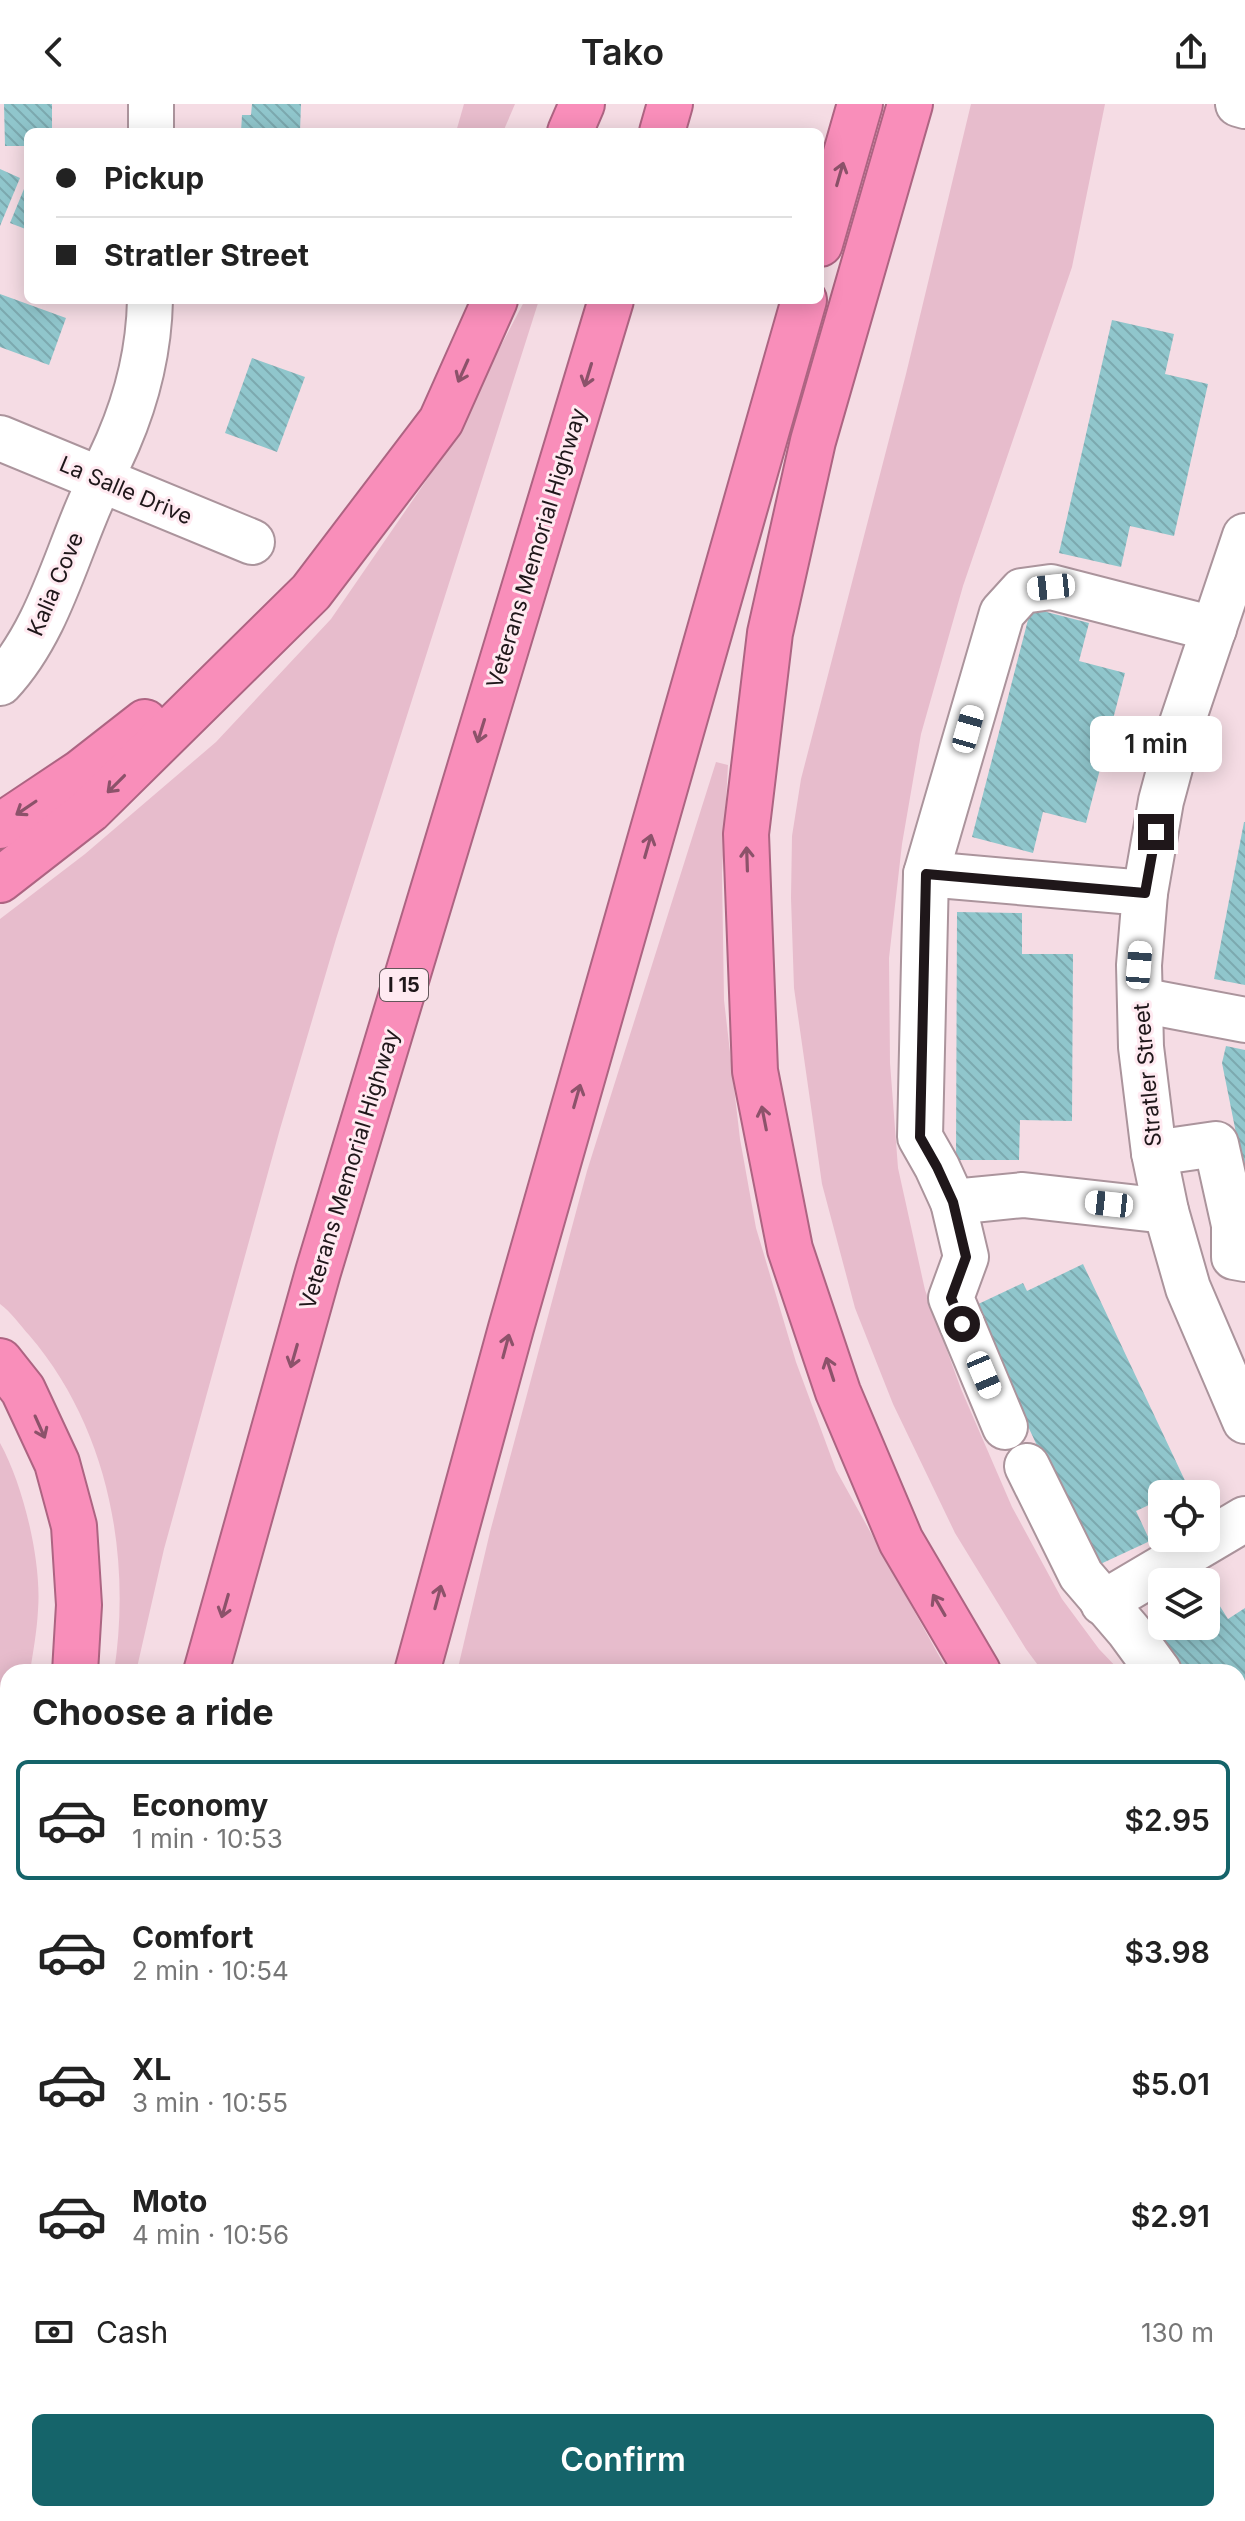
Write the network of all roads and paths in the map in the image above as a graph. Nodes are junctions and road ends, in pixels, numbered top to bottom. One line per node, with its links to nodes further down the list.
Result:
1 (151, 104): 8 (street)
2 (582, 104): 9 (highway)
3 (670, 104): 10 (highway)
4 (860, 104): 11 (highway, one-way to 4)
5 (910, 104): 44 (highway, one-way to 5)
6 (1238, 104): 7 (street)
7 (1245, 106)
8 (151, 128)
9 (572, 128)
10 (663, 128)
11 (824, 230)
12 (150, 304): 17 (street, Kalia Cove)
13 (493, 304): 20 (highway, one-way to 20)
14 (610, 304): 42 (highway, Veterans Memorial Highway / I 15, one-way to 42)
15 (803, 304): 43 (highway, one-way to 15)
16 (0, 438): 17 (street, La Salle Drive)
17 (99, 479): 18 (street, La Salle Drive); 22 (street, Kalia Cove)
18 (252, 542)
19 (1243, 547): 21 (street, Stratler Street)
20 (311, 592): 23 (highway, one-way to 23); 25 (highway, one-way to 25)
21 (1214, 629): 24 (street); 26 (street, Stratler Street)
22 (0, 683)
23 (0, 826)
24 (926, 874): 26 (street); 30 (street)
25 (0, 880)
26 (1145, 893): 27 (street, Stratler Street)
27 (1140, 1000): 28 (street); 29 (street, Stratler Street)
28 (1245, 1020)
29 (1154, 1153): 31 (street, Stratler Street); 32 (street)
30 (953, 1202): 31 (street); 37 (street)
31 (1166, 1211): 33 (street, Stratler Street)
32 (1239, 1258): 33 (street)
33 (1182, 1270): 35 (street, Stratler Street)
34 (0, 1361): 41 (highway, one-way to 41)
35 (1234, 1368): 36 (street, Stratler Street)
36 (1245, 1421)
37 (1005, 1427)
38 (1027, 1466): 40 (street)
39 (1245, 1519): 40 (street)
40 (1103, 1603): 45 (street)
41 (75, 1664)
42 (208, 1664)
43 (419, 1664)
44 (973, 1664)
45 (1153, 1664)

